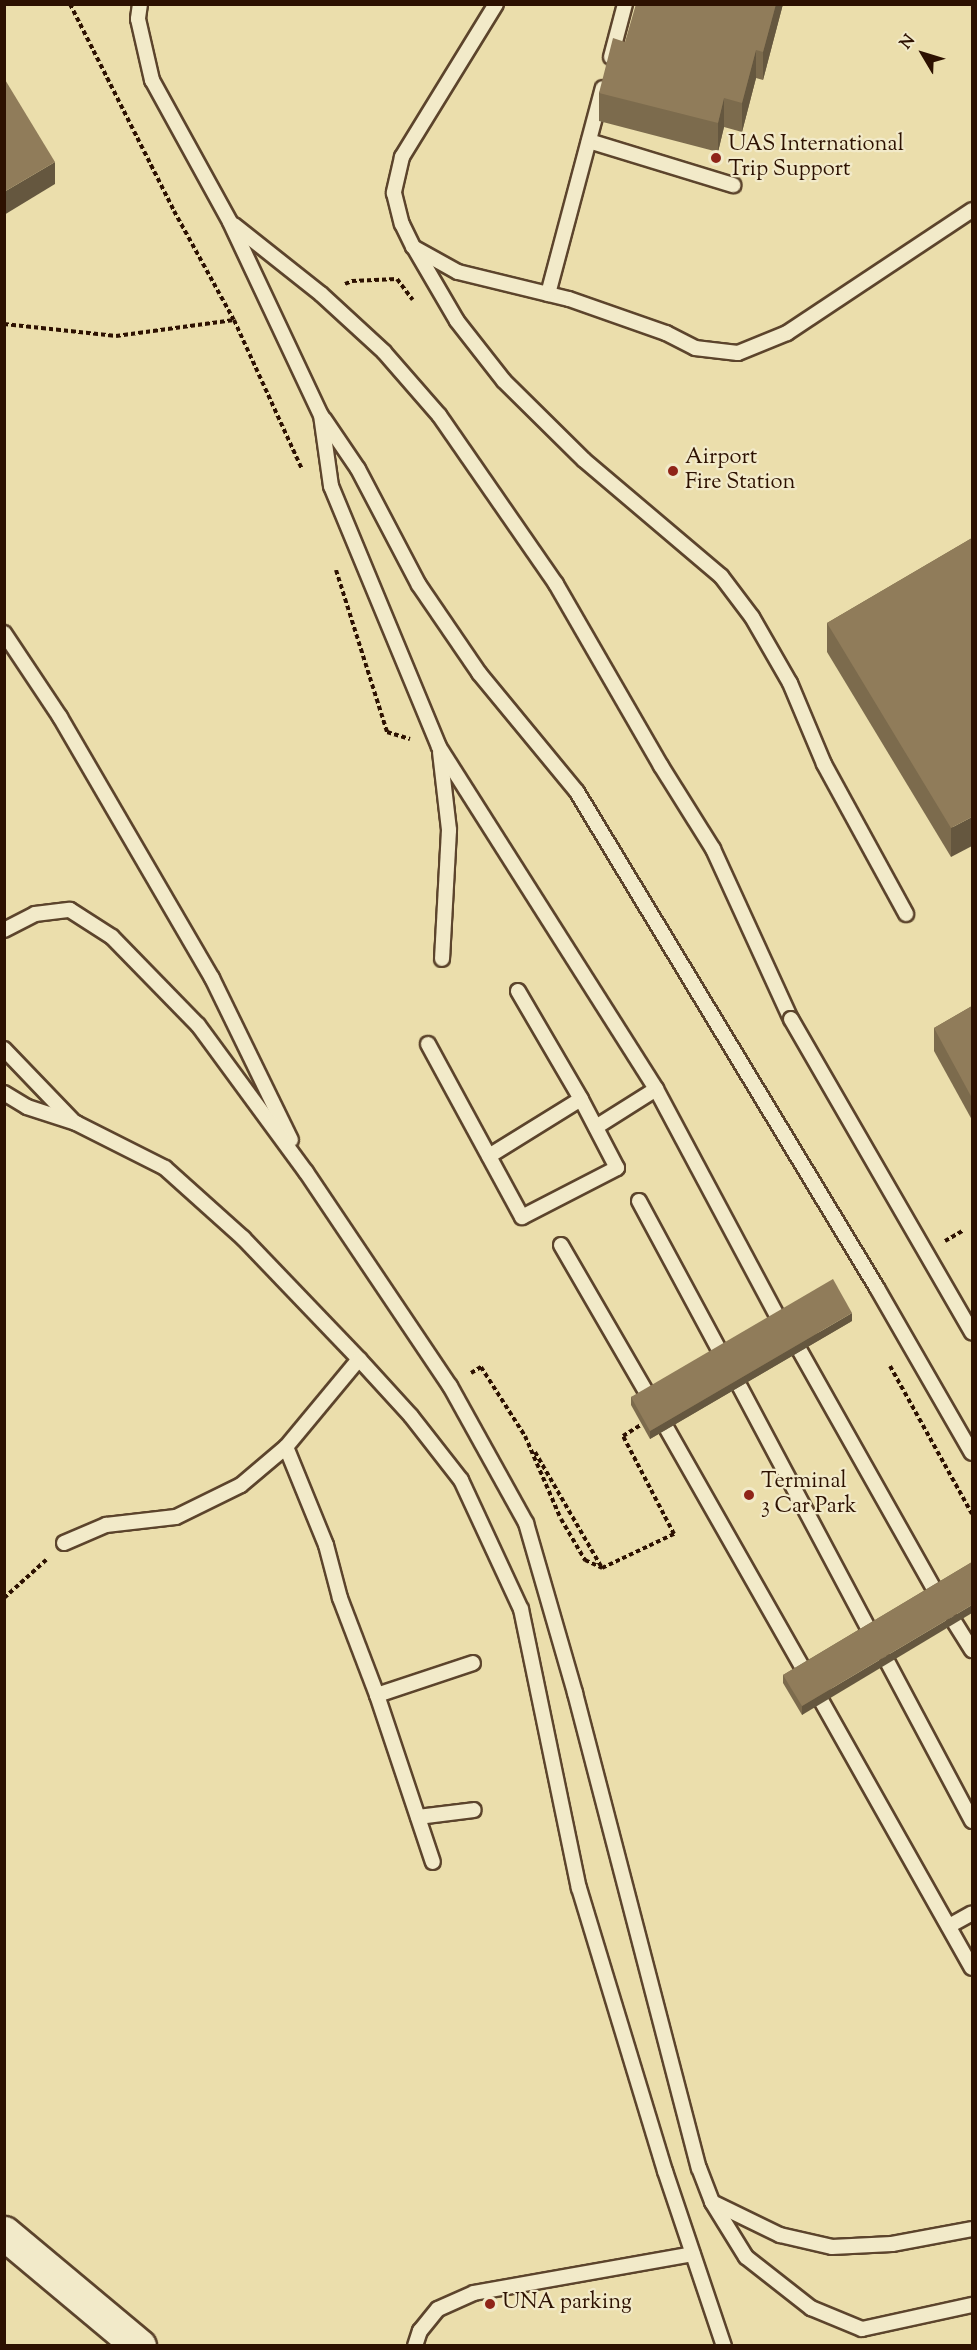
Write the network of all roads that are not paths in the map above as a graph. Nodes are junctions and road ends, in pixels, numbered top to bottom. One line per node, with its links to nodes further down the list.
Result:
1 (140, 4): 7 (lane)
2 (496, 4): 8 (lane)
3 (626, 4): 4 (lane)
4 (589, 141): 5 (lane); 9 (lane)
5 (733, 184)
6 (972, 210): 9 (lane)
7 (230, 222): 10 (lane); 29 (lane, bridge)
8 (413, 247): 9 (lane); 13 (lane)
9 (548, 294)
10 (321, 415): 12 (lane); 37 (lane)
11 (4, 633): 25 (lane)
12 (439, 747): 15 (lane); 19 (lane)
13 (906, 914)
14 (4, 930): 25 (lane)
15 (442, 959)
16 (518, 992): 21 (lane)
17 (428, 1044): 24 (lane)
18 (4, 1049): 22 (lane)
19 (656, 1089): 23 (lane); 28 (lane)
20 (4, 1093): 22 (lane)
21 (581, 1099): 23 (lane); 24 (lane)
22 (76, 1123): 32 (lane)
23 (596, 1127): 24 (lane)
24 (489, 1156)
25 (306, 1172): 55 (lane)
26 (639, 1201): 31 (lane)
27 (561, 1245): 34 (lane)
28 (779, 1319)
29 (972, 1333)
30 (800, 1352): 39 (lane)
31 (721, 1353)
32 (359, 1359): 36 (lane); 58 (lane)
33 (740, 1387): 41 (lane)
34 (648, 1395)
35 (667, 1429): 45 (lane)
36 (286, 1447): 38 (lane); 46 (lane)
37 (972, 1453)
38 (64, 1543)
39 (936, 1592)
40 (955, 1623): 42 (lane)
41 (870, 1631)
42 (972, 1650)
43 (473, 1663): 46 (lane)
44 (888, 1663): 50 (lane)
45 (804, 1670)
46 (377, 1695): 49 (lane)
47 (822, 1702): 53 (lane)
48 (474, 1810): 49 (lane)
49 (418, 1817): 51 (lane)
50 (972, 1821)
51 (433, 1862)
52 (972, 1913): 53 (lane)
53 (949, 1926): 54 (lane)
54 (972, 1968)
55 (712, 2202): 56 (lane); 59 (lane)
56 (972, 2229)
57 (4, 2233): 60 (main road)
58 (693, 2254): 61 (lane); 62 (lane)
59 (972, 2305)
60 (139, 2346)
61 (415, 2346)
62 (724, 2346)

